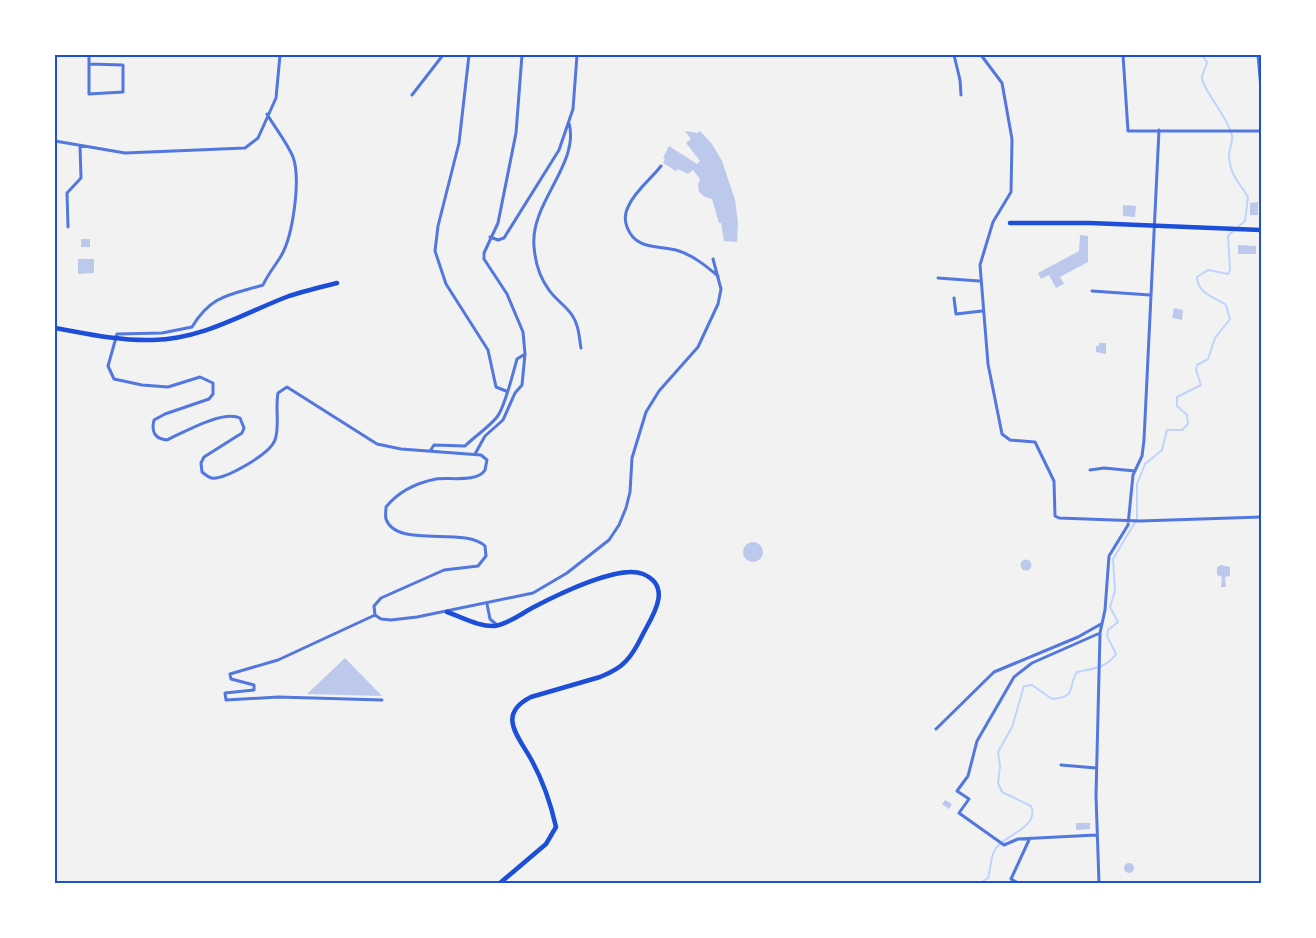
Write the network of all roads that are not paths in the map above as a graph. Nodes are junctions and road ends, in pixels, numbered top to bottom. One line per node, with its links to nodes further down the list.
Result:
1 (89, 55): 11 (street)
2 (280, 55): 15 (street)
3 (443, 55): 13 (street)
4 (468, 55): 42 (street)
5 (522, 55): 26 (street)
6 (578, 55): 16 (street)
7 (954, 55): 14 (street)
8 (981, 55): 30 (street)
9 (1123, 55): 17 (street)
10 (1258, 55): 12 (street)
11 (89, 64): 11 (street)
12 (1261, 89)
13 (412, 95)
14 (961, 95)
15 (267, 114): 20 (street); 37 (street)
16 (569, 123): 26 (street); 38 (street)
17 (1159, 130): 18 (street); 23 (street)
18 (1261, 131)
19 (55, 141): 20 (street)
20 (80, 146): 24 (street)
21 (661, 166): 28 (street)
22 (1010, 223): 23 (main road)
23 (1155, 225): 25 (main road); 33 (street)
24 (68, 227)
25 (1261, 230)
26 (490, 237): 39 (street)
27 (713, 259): 28 (street)
28 (718, 276): 49 (street)
29 (938, 278): 30 (street)
30 (979, 281): 35 (street)
31 (337, 283): 37 (main road)
32 (1092, 291): 33 (street)
33 (1150, 294): 46 (street)
34 (954, 298): 35 (street)
35 (982, 311): 48 (street)
36 (55, 328): 37 (main road)
37 (114, 340): 43 (street)
38 (580, 348)
39 (525, 354): 42 (street); 44 (street)
40 (1261, 364): 41 (street)
41 (1261, 383)
42 (506, 391): 43 (street)
43 (430, 451): 44 (street)
44 (475, 454): 51 (street)
45 (1090, 470): 46 (street)
46 (1135, 471): 48 (street)
47 (1261, 517): 48 (street)
48 (1130, 520): 52 (street)
49 (487, 604): 50 (street); 53 (street)
50 (447, 612): 51 (street); 53 (main road)
51 (375, 615): 55 (street)
52 (1102, 624): 54 (street); 56 (street)
53 (497, 625): 62 (main road)
54 (1100, 633): 58 (street); 60 (street)
55 (382, 700)
56 (936, 729)
57 (1061, 765): 58 (street)
58 (1096, 768): 59 (street)
59 (1096, 835): 60 (street); 64 (street)
60 (1029, 840): 61 (street)
61 (1010, 881): 63 (street)
62 (500, 883)
63 (1018, 883)
64 (1100, 883)

